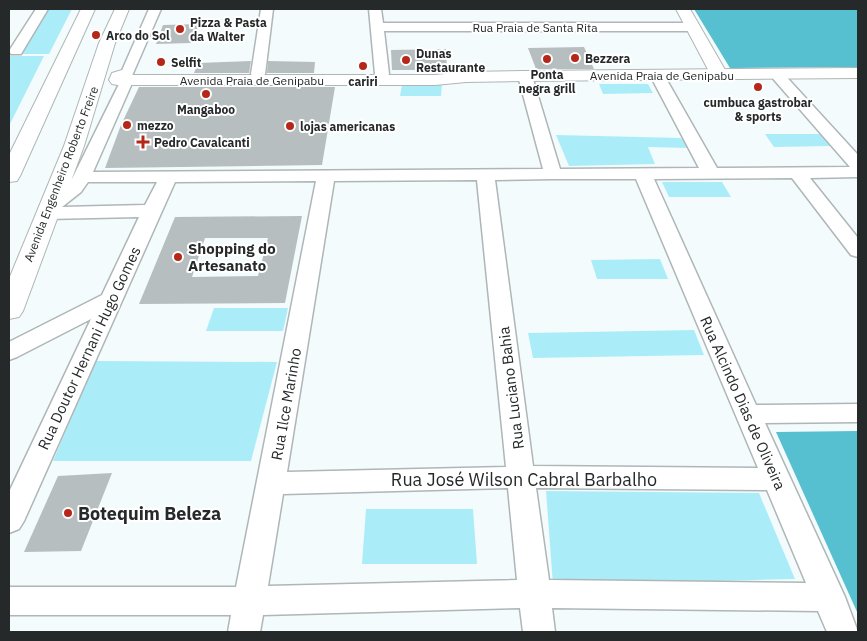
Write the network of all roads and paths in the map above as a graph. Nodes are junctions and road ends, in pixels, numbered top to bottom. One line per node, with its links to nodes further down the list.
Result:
1 (42, 9): 10 (street)
2 (88, 9): 29 (main road)
3 (122, 9): 15 (main road, Avenida Engenheiro Roberto Freire)
4 (155, 9): 19 (street)
5 (267, 9): 12 (street)
6 (375, 9): 8 (street)
7 (683, 9): 9 (main road)
8 (378, 27): 9 (street, Rua Praia de Santa Rita); 13 (street)
9 (693, 27): 17 (main road)
10 (16, 50)
11 (858, 73): 14 (main road, Avenida Praia de Genipabu)
12 (258, 74): 13 (main road, Avenida Praia de Genipabu); 19 (main road, Avenida Praia de Genipabu)
13 (382, 74): 20 (main road, Avenida Praia de Genipabu)
14 (776, 74): 17 (main road, Avenida Praia de Genipabu); 21 (street)
15 (98, 75): 19 (main road, Avenida Praia de Genipabu); 32 (main road, Avenida Engenheiro Roberto Freire)
16 (657, 75): 17 (main road, Avenida Praia de Genipabu); 18 (main road, Avenida Praia de Genipabu); 23 (street)
17 (719, 75)
18 (525, 76): 20 (main road, Avenida Praia de Genipabu); 26 (street)
19 (126, 77): 20 (main road, Avenida Praia de Genipabu); 31 (street)
20 (466, 77)
21 (858, 165)
22 (858, 172): 24 (street)
23 (711, 173): 24 (street); 27 (street)
24 (797, 173): 34 (street)
25 (485, 174): 26 (street); 28 (street); 40 (street, Rua Luciano Bahia)
26 (553, 174): 27 (street)
27 (643, 174): 39 (street, Rua Alcindo Dias de Oliveira)
28 (326, 175): 30 (street); 42 (street, Rua Ilce Marinho)
29 (9, 176)
30 (170, 176): 31 (street); 33 (street, Rua Doutor Hernani Hugo Gomes)
31 (82, 177): 32 (street)
32 (48, 211): 33 (street); 36 (main road, Avenida Engenheiro Roberto Freire)
33 (151, 212): 35 (street, Rua Doutor Hernani Hugo Gomes)
34 (858, 251)
35 (112, 299): 37 (street); 43 (street, Rua Doutor Hernani Hugo Gomes)
36 (9, 312)
37 (9, 352)
38 (858, 413): 39 (street)
39 (747, 414): 41 (street, Rua Alcindo Dias de Oliveira)
40 (522, 477): 41 (street, Rua José Wilson Cabral Barbalho); 42 (street, Rua José Wilson Cabral Barbalho); 44 (street, Rua Luciano Bahia)
41 (777, 479): 45 (street, Rua Alcindo Dias de Oliveira)
42 (272, 483): 47 (street, Rua Ilce Marinho)
43 (9, 521)
44 (535, 594): 45 (street); 47 (street); 49 (street, Rua Luciano Bahia)
45 (829, 597): 50 (street, Rua Alcindo Dias de Oliveira)
46 (9, 601): 47 (street)
47 (249, 601): 48 (street, Rua Ilce Marinho)
48 (244, 632)
49 (539, 632)
50 (843, 632)

